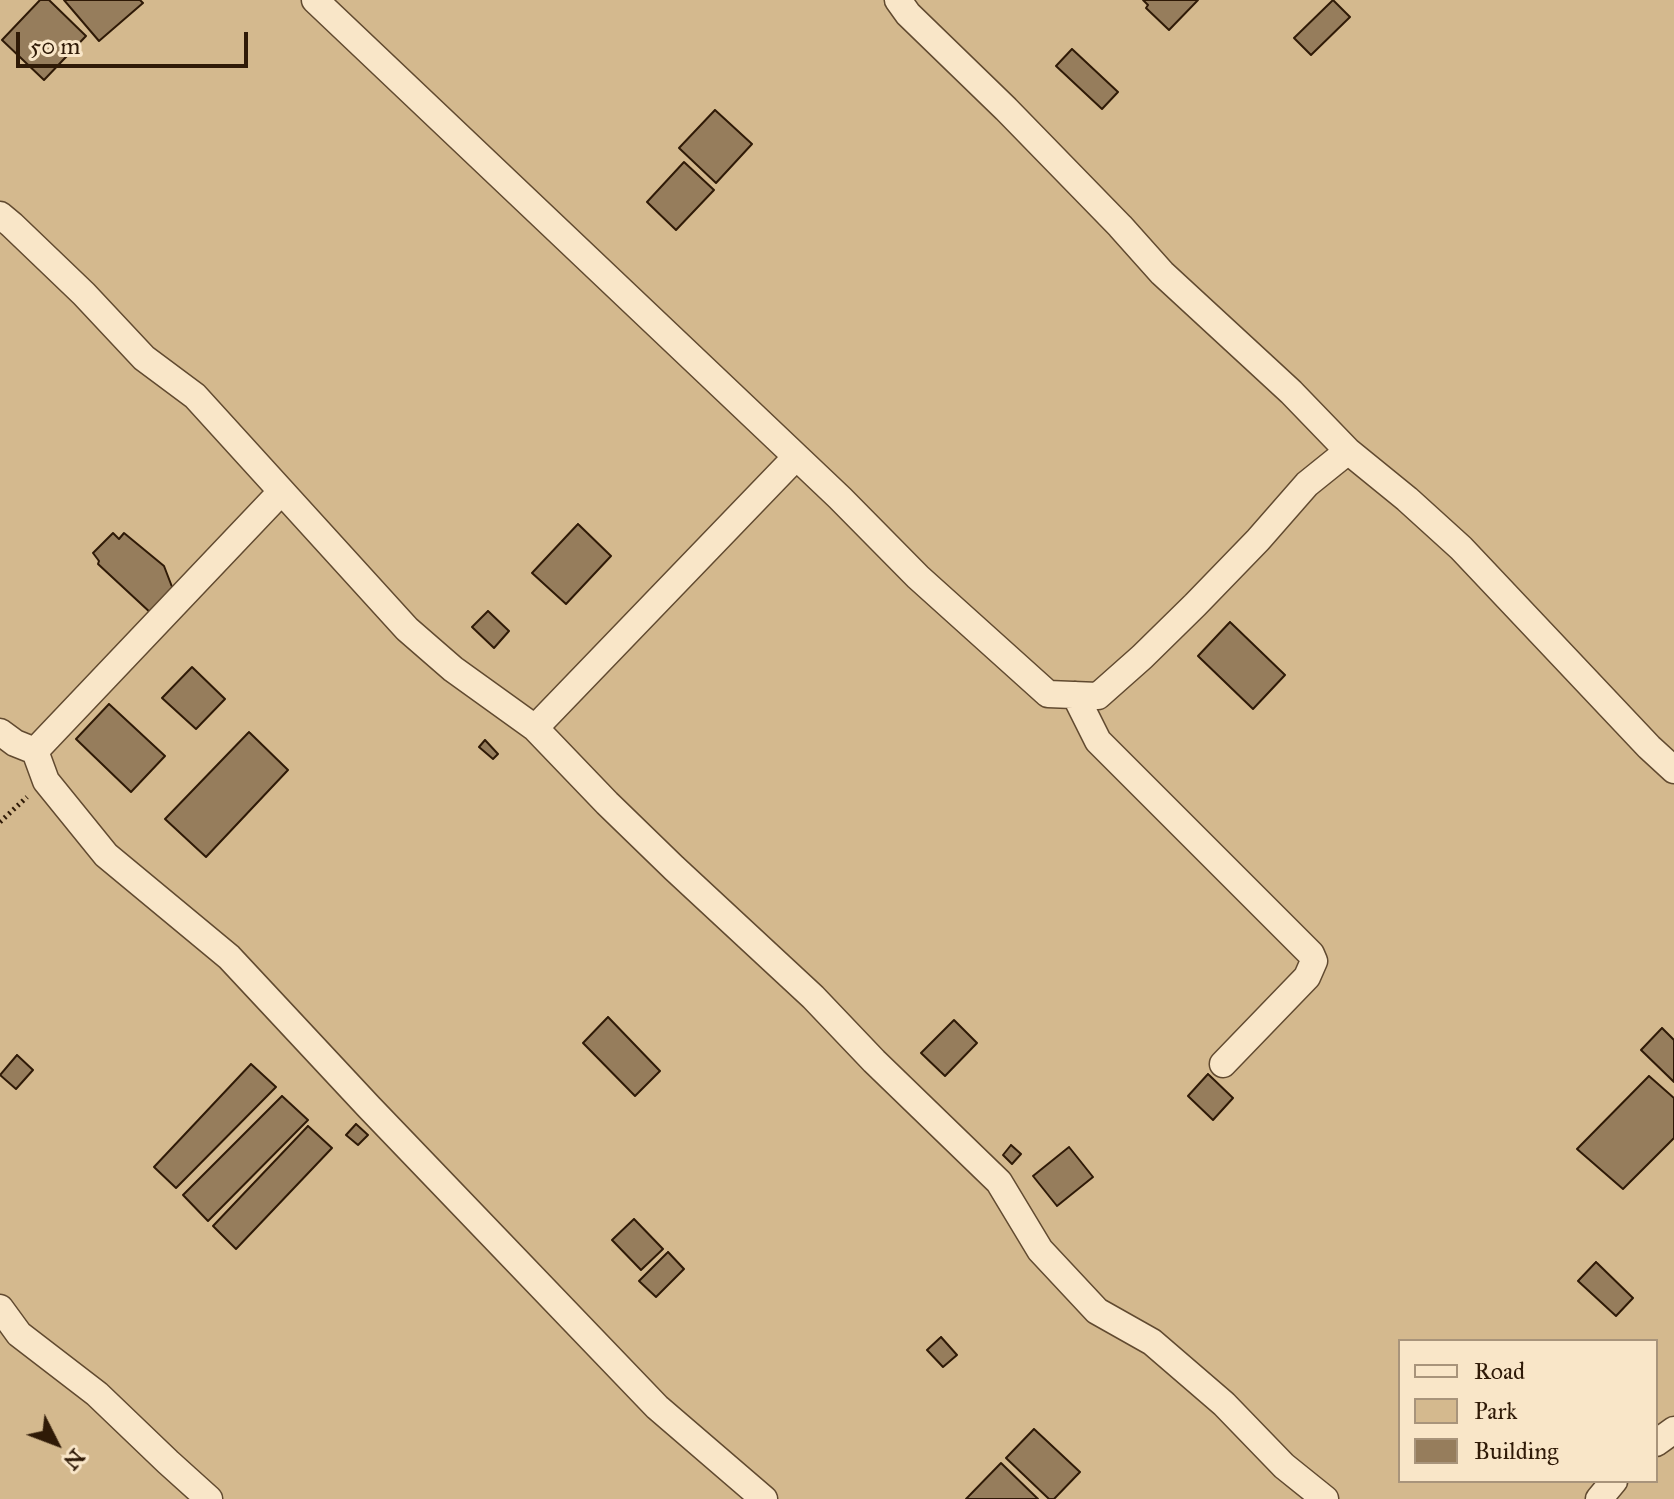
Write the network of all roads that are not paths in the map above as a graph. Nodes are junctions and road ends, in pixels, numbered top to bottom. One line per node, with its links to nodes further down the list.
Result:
1 (315, 0): 5 (street)
2 (898, 0): 4 (street)
3 (0, 215): 6 (street)
4 (1348, 451): 7 (street); 11 (street)
5 (796, 457): 7 (street); 8 (street)
6 (281, 492): 8 (street); 10 (street)
7 (1075, 695): 12 (street)
8 (535, 728): 17 (street)
9 (0, 732): 10 (street)
10 (35, 751): 16 (street)
11 (1674, 770)
12 (1223, 1064)
13 (0, 1308): 15 (street)
14 (1612, 1483): 18 (street)
15 (209, 1499)
16 (764, 1499)
17 (1325, 1499)
18 (1599, 1499)

